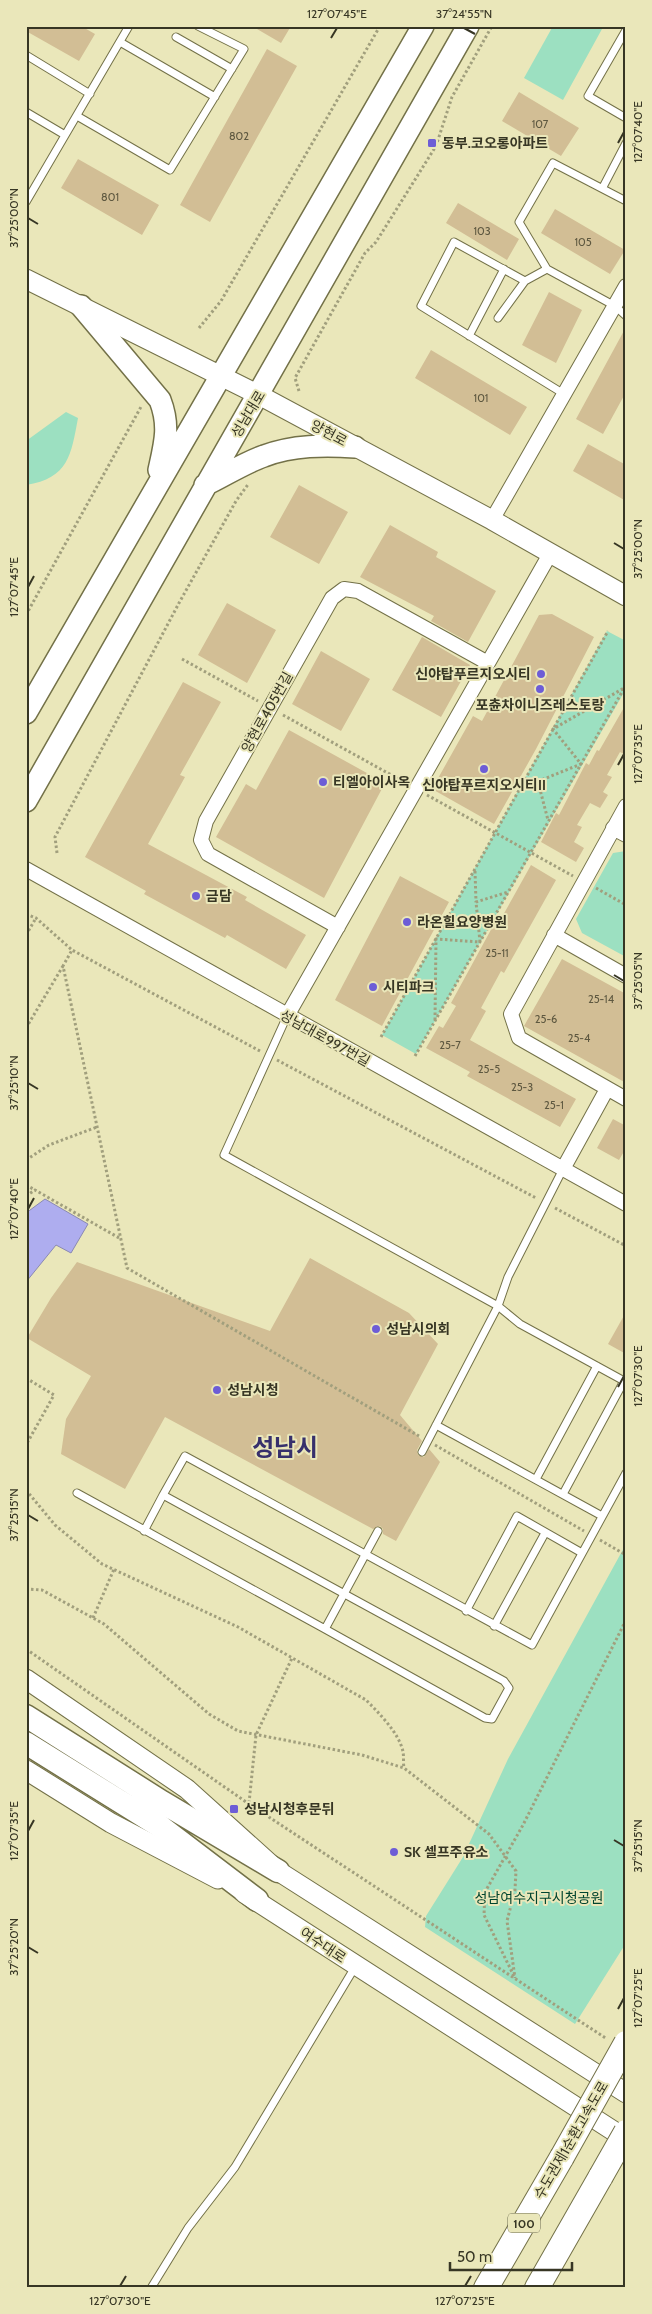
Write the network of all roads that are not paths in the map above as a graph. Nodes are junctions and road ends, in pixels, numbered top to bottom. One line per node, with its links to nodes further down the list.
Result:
1 (129, 26): 7 (lane)
2 (198, 26): 9 (lane)
3 (423, 26): 30 (main road)
4 (468, 26): 32 (main road, 성남대로)
5 (626, 30): 14 (lane)
6 (176, 37): 9 (lane)
7 (120, 42): 10 (lane); 11 (lane)
8 (26, 55): 10 (lane)
9 (232, 69): 11 (lane)
10 (90, 94): 13 (lane)
11 (214, 97): 13 (lane)
12 (26, 112): 15 (lane)
13 (77, 116): 15 (lane)
14 (626, 118)
15 (65, 135): 19 (lane)
16 (626, 143): 17 (lane)
17 (603, 187): 18 (lane); 20 (lane)
18 (626, 201)
19 (26, 202)
20 (546, 269): 23 (lane); 26 (lane)
21 (504, 270): 23 (lane); 29 (lane); 29 (lane)
22 (26, 279): 25 (main road, 양현로)
23 (525, 281): 28 (lane)
24 (626, 286): 26 (street)
25 (81, 306): 30 (main road, 양현로); 35 (main road)
26 (614, 306): 27 (lane); 31 (street)
27 (626, 316)
28 (498, 318)
29 (469, 336): 31 (lane)
30 (222, 375): 32 (main road, 양현로); 35 (main road)
31 (564, 394): 36 (street)
32 (259, 395): 33 (main road, 양현로); 34 (main road, 성남대로)
33 (355, 447): 34 (main road); 36 (main road, 양현로)
34 (205, 485): 41 (main road, 성남대로)
35 (156, 489): 40 (main road)
36 (492, 520): 37 (main road, 양현로)
37 (550, 554): 38 (main road, 양현로); 39 (street)
38 (626, 596)
39 (488, 663): 46 (street); 46 (street, 양현로405번길)
40 (26, 713)
41 (26, 801)
42 (626, 806): 43 (street)
43 (613, 828): 44 (street); 47 (street)
44 (626, 835)
45 (26, 869): 49 (street, 성남대로997번길)
46 (338, 928): 49 (street)
47 (554, 935): 48 (street); 50 (street)
48 (626, 976)
49 (287, 1016): 52 (street, 성남대로997번길); 54 (lane)
50 (607, 1088): 51 (street); 52 (street)
51 (626, 1099)
52 (563, 1169): 53 (street, 성남대로997번길); 54 (lane)
53 (626, 1204)
54 (498, 1306): 55 (lane); 57 (lane)
55 (597, 1366): 56 (lane); 60 (lane)
56 (625, 1382): 62 (lane)
57 (436, 1425): 58 (lane); 60 (lane)
58 (422, 1452)
59 (626, 1473): 64 (lane)
60 (536, 1479): 62 (lane)
61 (77, 1493): 65 (lane)
62 (563, 1494): 64 (lane)
63 (163, 1495): 65 (lane); 69 (lane); 70 (lane)
64 (602, 1516): 68 (lane)
65 (144, 1531): 73 (lane)
66 (378, 1531): 69 (lane)
67 (545, 1533): 68 (lane); 71 (lane); 72 (lane)
68 (582, 1553): 72 (lane)
69 (365, 1555): 70 (lane); 71 (lane)
70 (345, 1594): 73 (lane); 73 (lane)
71 (466, 1611): 72 (lane)
72 (494, 1626)
73 (325, 1629)
74 (26, 1679): 78 (main road)
75 (26, 1716): 78 (highway)
76 (26, 1743): 79 (highway, 여수대로)
77 (26, 1770): 79 (main road)
78 (278, 1871): 82 (main road)
79 (257, 1900): 80 (main road, 여수대로)
80 (356, 1966): 84 (main road, 여수대로); 85 (lane)
81 (620, 2044): 86 (highway, 수도권제1순환고속도로 / 100, bridge)
82 (626, 2092)
83 (626, 2132): 87 (highway, bridge)
84 (626, 2139)
85 (151, 2288)
86 (486, 2288)
87 (537, 2288)

